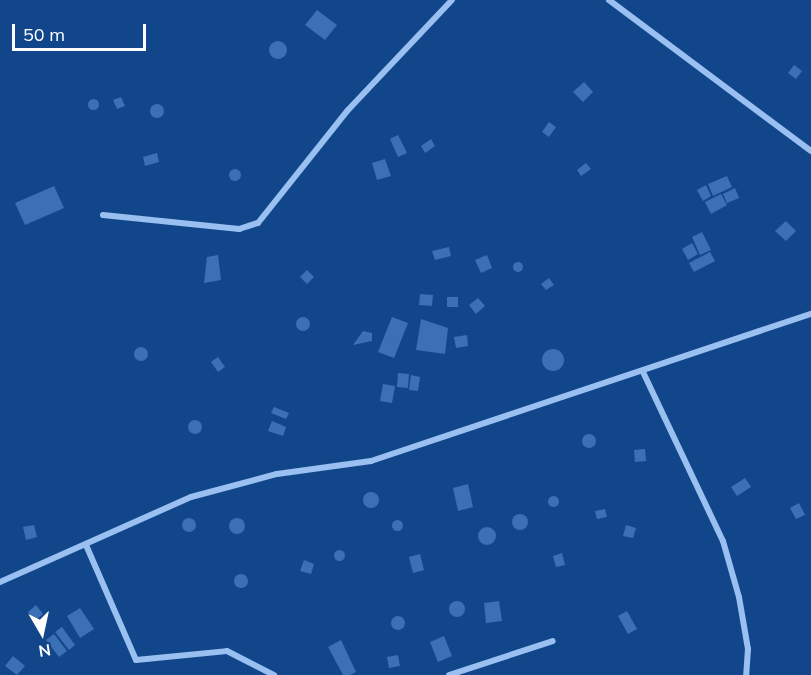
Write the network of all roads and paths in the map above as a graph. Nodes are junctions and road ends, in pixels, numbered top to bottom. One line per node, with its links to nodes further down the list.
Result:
1 (452, 0): 4 (street)
2 (609, 0): 3 (street)
3 (811, 151)
4 (103, 215)
5 (811, 314): 6 (street)
6 (643, 372): 7 (street); 12 (street)
7 (86, 545): 8 (street); 10 (street)
8 (0, 582)
9 (553, 641): 11 (street)
10 (274, 675)
11 (449, 675)
12 (746, 675)

